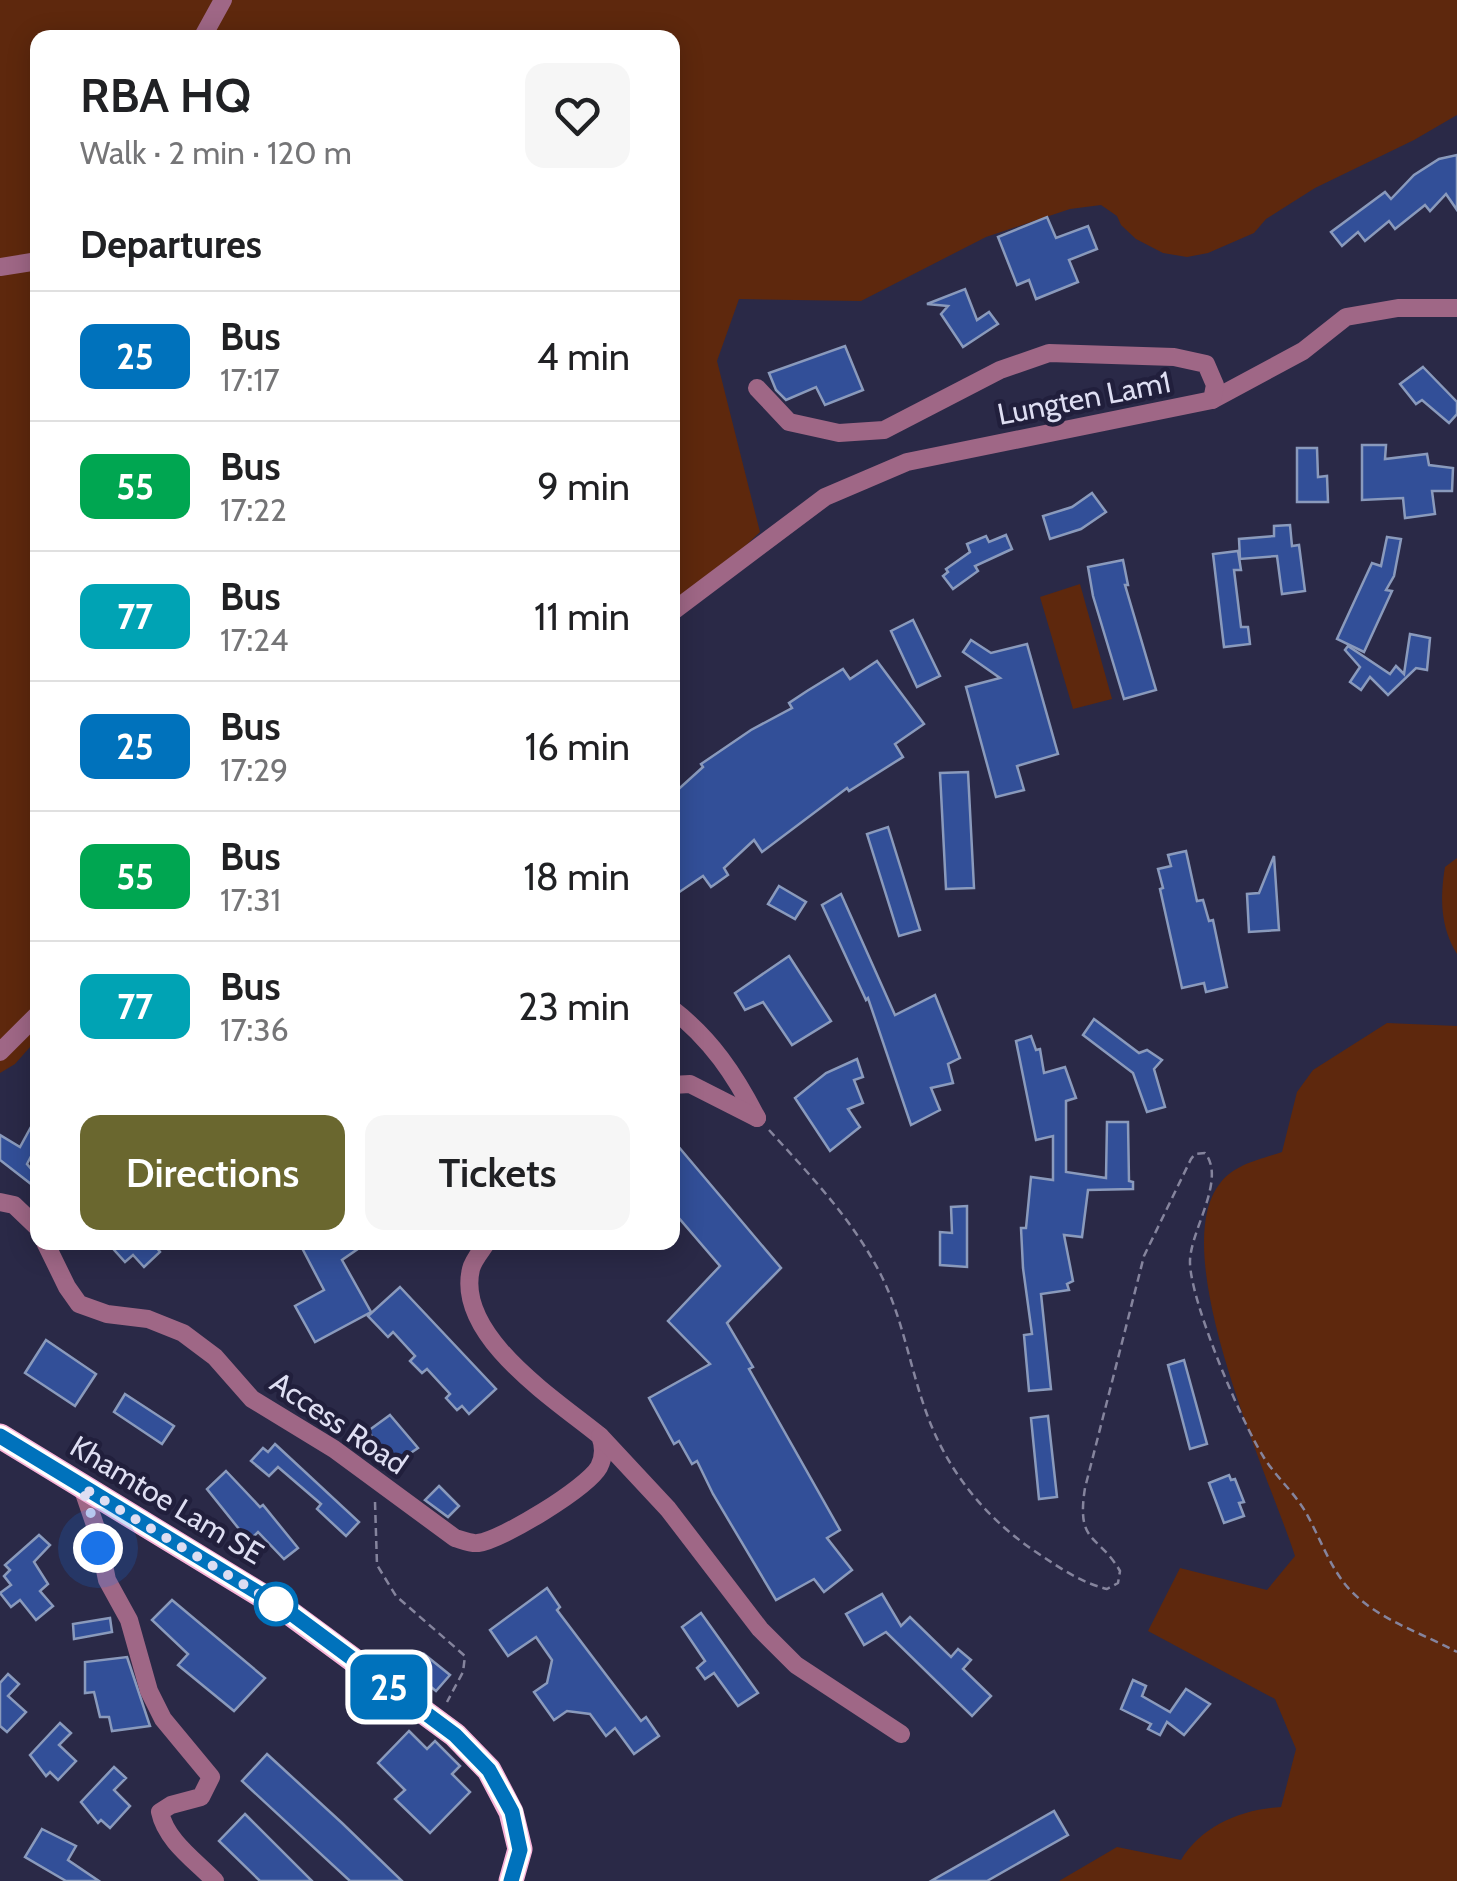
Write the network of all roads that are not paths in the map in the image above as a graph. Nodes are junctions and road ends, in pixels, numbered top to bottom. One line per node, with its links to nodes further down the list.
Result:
1 (224, 0): 2 (street)
2 (207, 30)
3 (30, 262): 4 (street)
4 (0, 268)
5 (1457, 308): 7 (street)
6 (757, 388): 7 (street, Lungten Lam1)
7 (1212, 400): 8 (street, Lungten Lam1)
8 (680, 606)
9 (680, 1015): 12 (street)
10 (30, 1022): 11 (street)
11 (0, 1052)
12 (680, 1085)
13 (0, 1202): 14 (street)
14 (30, 1220)
15 (49, 1250): 18 (street, Access Road)
16 (483, 1250): 18 (street)
17 (0, 1436): 19 (main road, Khamtoe Lam SE)
18 (600, 1436): 20 (street)
19 (82, 1487): 21 (street); 22 (main road, Khamtoe Lam SE)
20 (900, 1734)
21 (215, 1881)
22 (511, 1881)

